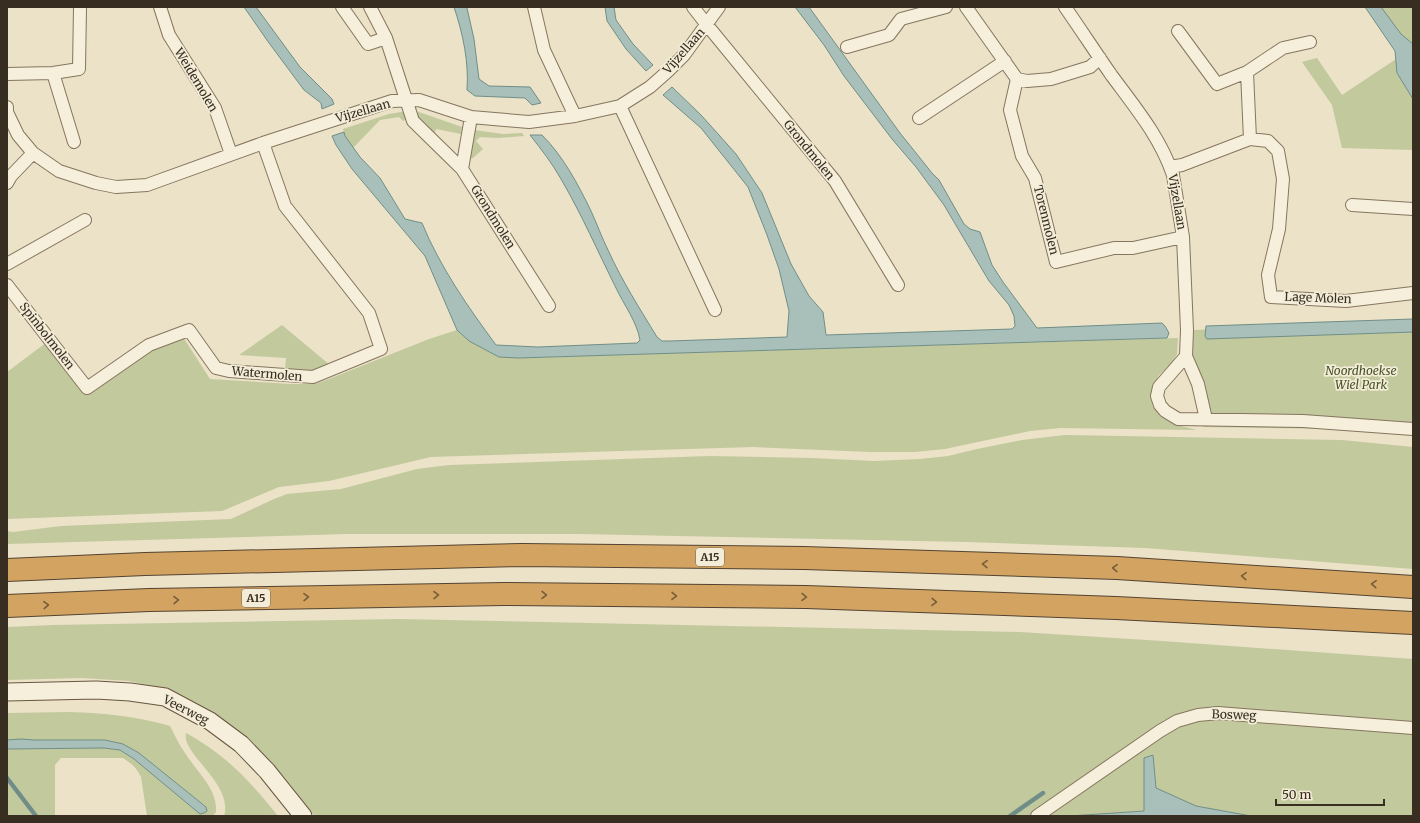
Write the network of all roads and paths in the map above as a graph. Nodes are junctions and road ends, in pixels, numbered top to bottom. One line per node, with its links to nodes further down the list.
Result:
1 (80, 7): 20 (street)
2 (160, 7): 32 (street, Weidemolen)
3 (342, 7): 13 (street)
4 (370, 7): 13 (street, Grondmolen)
5 (534, 7): 25 (street)
6 (693, 7): 11 (street, Grondmolen)
7 (719, 7): 11 (street, Vijzellaan)
8 (946, 7): 15 (street)
9 (966, 7): 17 (street)
10 (1066, 7): 16 (street, Vijzellaan)
11 (707, 25): 23 (street, Vijzellaan); 42 (street, Grondmolen)
12 (1178, 31): 18 (street)
13 (386, 38): 22 (street, Grondmolen)
14 (1310, 42): 18 (street)
15 (847, 47)
16 (1100, 58): 21 (street); 33 (street, Vijzellaan)
17 (1005, 61): 21 (street); 27 (street)
18 (1247, 72): 28 (street)
19 (7, 74): 20 (street)
20 (54, 74): 29 (street)
21 (1017, 79): 39 (street, Torenmolen)
22 (405, 100): 26 (street, Vijzellaan); 30 (street, Vijzellaan); 34 (street, Grondmolen)
23 (620, 106): 25 (street, Vijzellaan); 45 (street)
24 (7, 107): 31 (street, Vijzellaan)
25 (575, 116): 26 (street, Vijzellaan)
26 (471, 117): 34 (street)
27 (919, 118)
28 (1250, 139): 33 (street); 43 (street, Lage Molen)
29 (74, 142)
30 (263, 143): 32 (street, Vijzellaan); 47 (street, Watermolen)
31 (33, 153): 32 (street, Vijzellaan); 35 (street)
32 (231, 154)
33 (1170, 167): 39 (street, Vijzellaan)
34 (462, 169): 44 (street, Grondmolen)
35 (7, 183)
36 (1352, 205): 37 (street)
37 (1413, 209)
38 (85, 220): 40 (street)
39 (1183, 237): 46 (street, Vijzellaan)
40 (7, 264)
41 (7, 285): 47 (street, Spinbolmolen)
42 (898, 285)
43 (1413, 293)
44 (549, 306)
45 (715, 310)
46 (1186, 356): 48 (street, Vijzellaan); 48 (street)
47 (87, 388)
48 (1206, 418): 49 (street)
49 (1413, 429)
50 (7, 570): 51 (highway, A15, one-way to 50)
51 (1413, 587)
52 (7, 606): 53 (highway, A15, one-way to 53)
53 (1411, 623)
54 (7, 692): 56 (street, Veerweg)
55 (1413, 728): 57 (street, Bosweg)
56 (303, 816)
57 (1037, 816)

